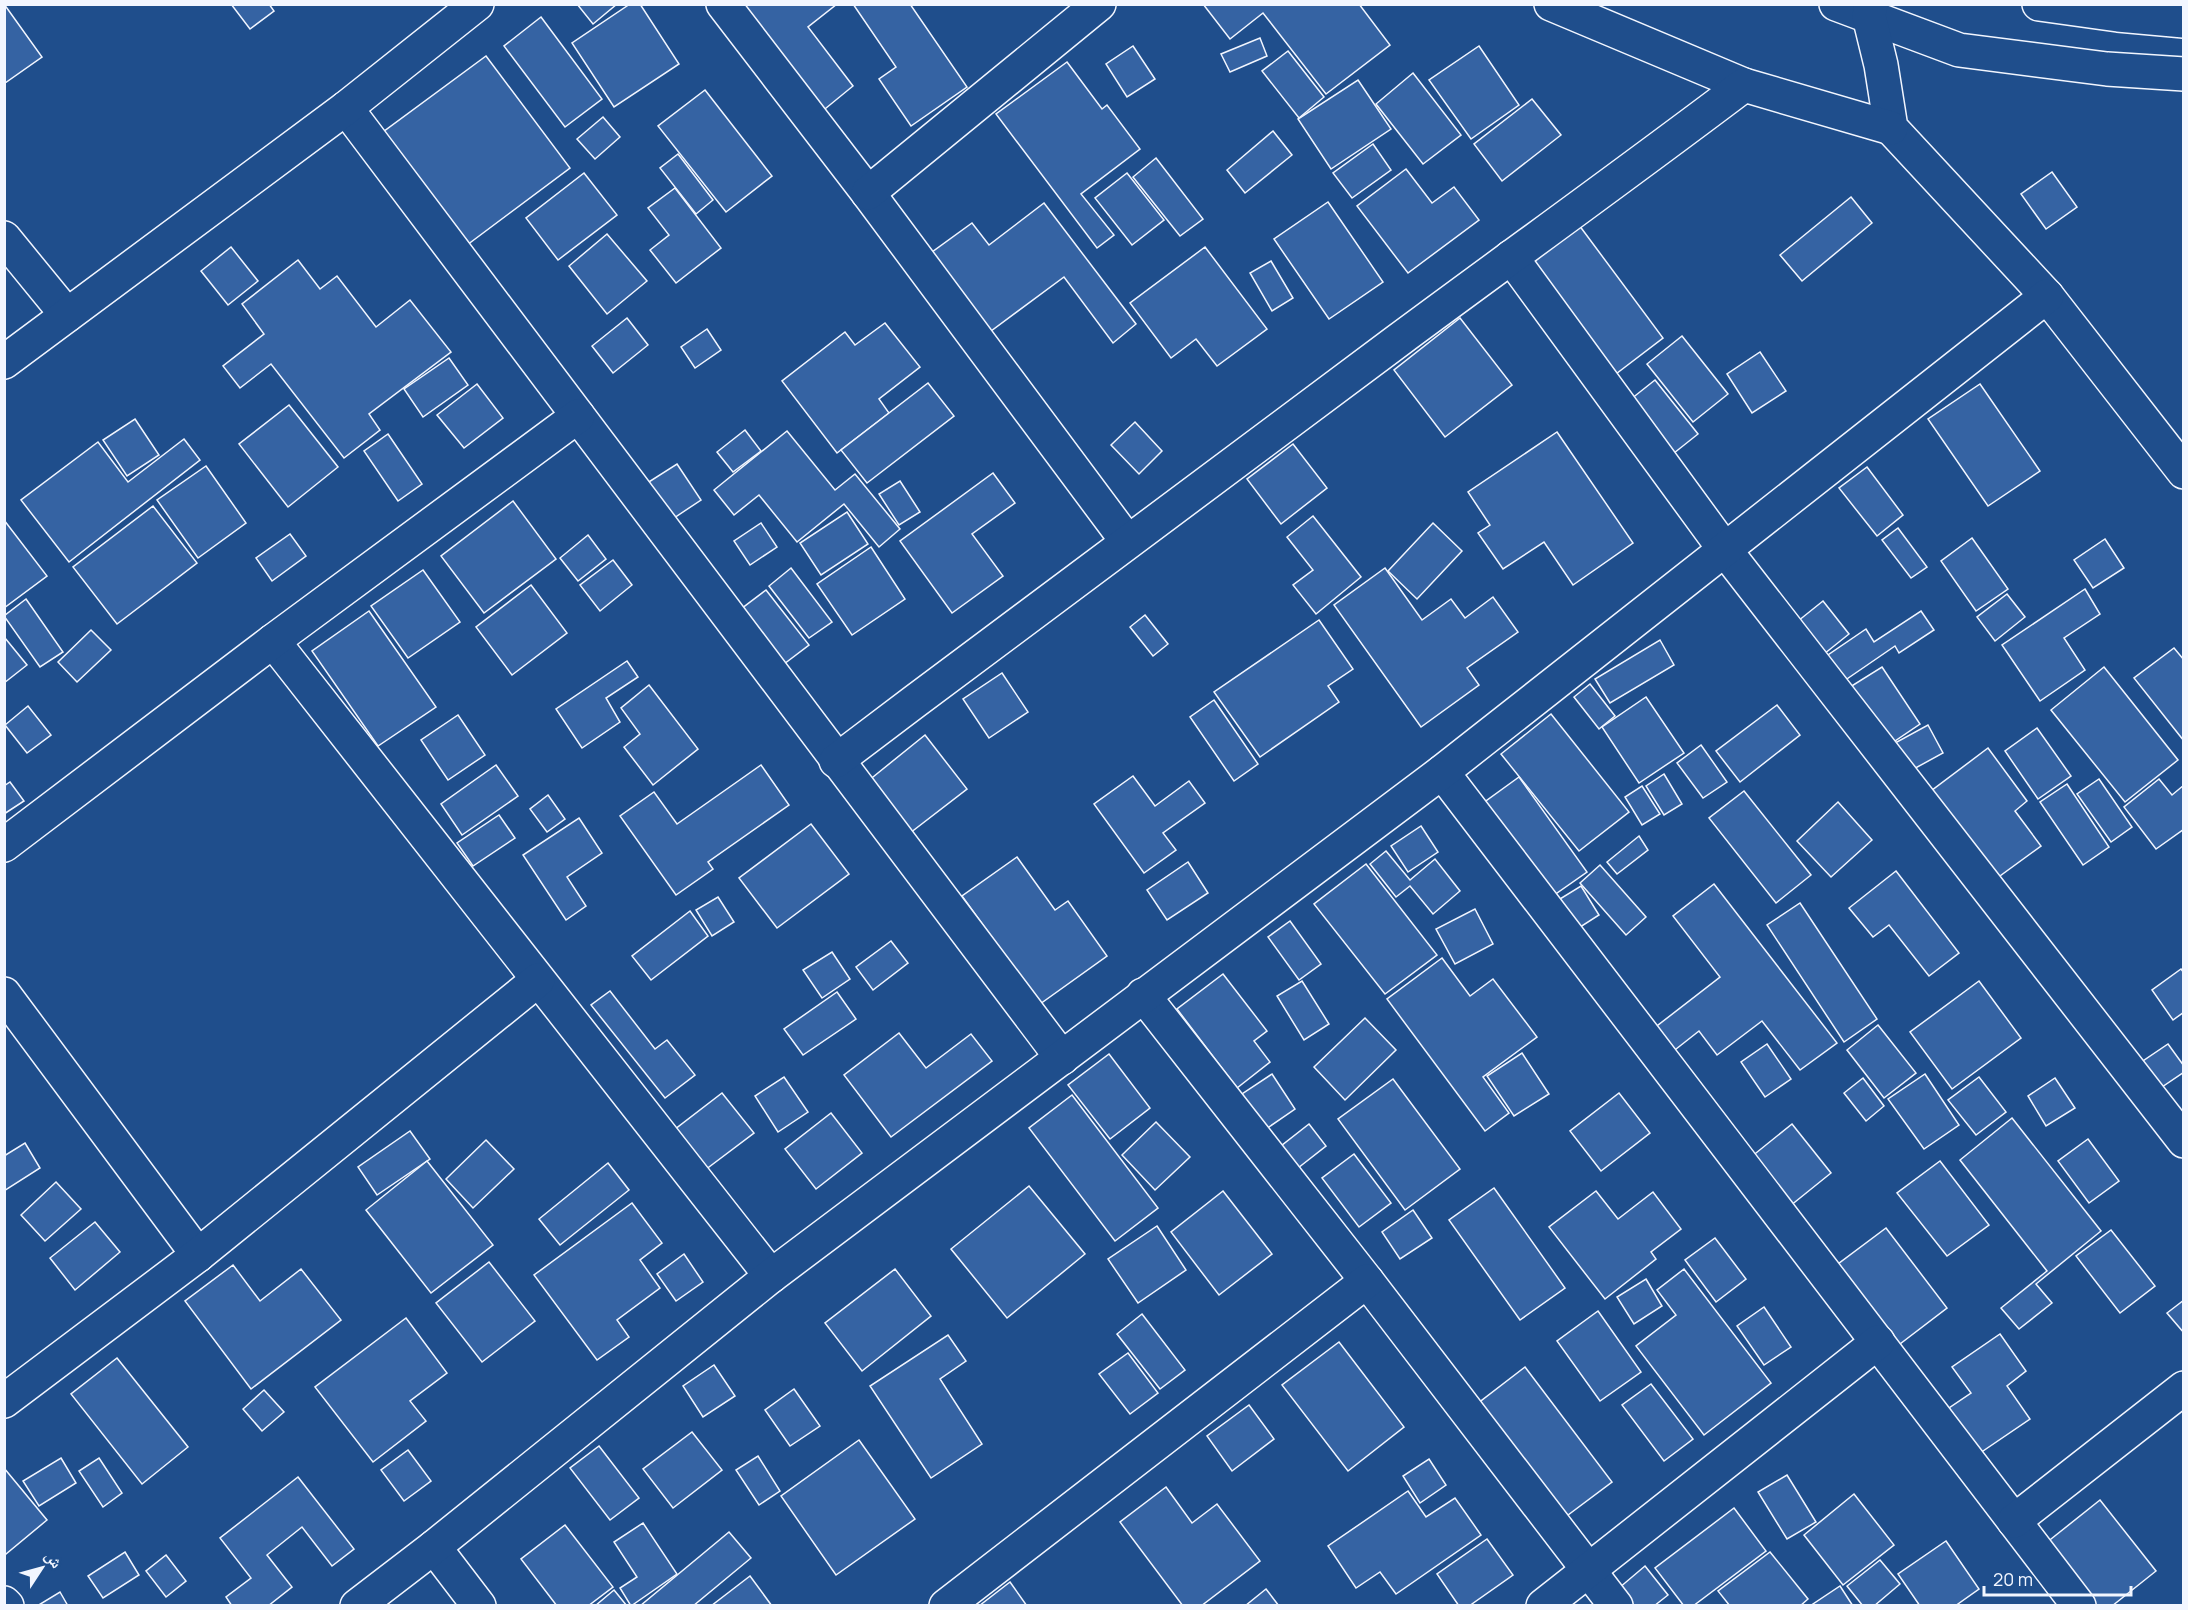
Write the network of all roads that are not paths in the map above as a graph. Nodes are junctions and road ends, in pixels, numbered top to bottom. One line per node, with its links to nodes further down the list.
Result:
1 (477, 4): 11 (street)
2 (723, 4): 13 (street)
3 (1099, 4): 13 (street)
4 (1551, 4): 10 (street)
5 (1836, 4): 7 (street)
6 (2039, 4): 8 (street)
7 (1870, 10): 9 (street); 12 (street)
8 (2184, 21)
9 (2184, 74)
10 (1744, 85): 12 (street); 15 (street)
11 (346, 108): 17 (street); 19 (street)
12 (1892, 128): 16 (street)
13 (868, 194): 21 (street)
14 (4, 238): 17 (street)
15 (1511, 257): 21 (street); 22 (street)
16 (2047, 296): 20 (street); 22 (street)
17 (67, 315): 18 (street)
18 (4, 362)
19 (578, 416): 23 (street); 24 (street)
20 (2184, 472)
21 (1127, 541): 24 (street)
22 (1725, 550): 25 (street); 31 (street)
23 (273, 641): 26 (street); 27 (street)
24 (836, 761): 30 (street)
25 (1442, 772): 29 (street); 35 (street)
26 (4, 845)
27 (538, 980): 32 (street); 33 (street)
28 (4, 994): 32 (street)
29 (1143, 995): 30 (street); 34 (street)
30 (1062, 1058): 33 (street)
31 (2184, 1141)
32 (198, 1255): 37 (street)
33 (771, 1276): 39 (street)
34 (1367, 1281): 40 (street); 43 (street)
35 (1878, 1342): 38 (street); 40 (street)
36 (2184, 1388): 38 (street)
37 (4, 1401)
38 (2014, 1521): 46 (street)
39 (434, 1547): 41 (street); 42 (street)
40 (1589, 1569): 44 (street); 45 (street)
41 (357, 1605)
42 (478, 1605)
43 (946, 1605)
44 (1543, 1605)
45 (1616, 1605)
46 (2079, 1605)

